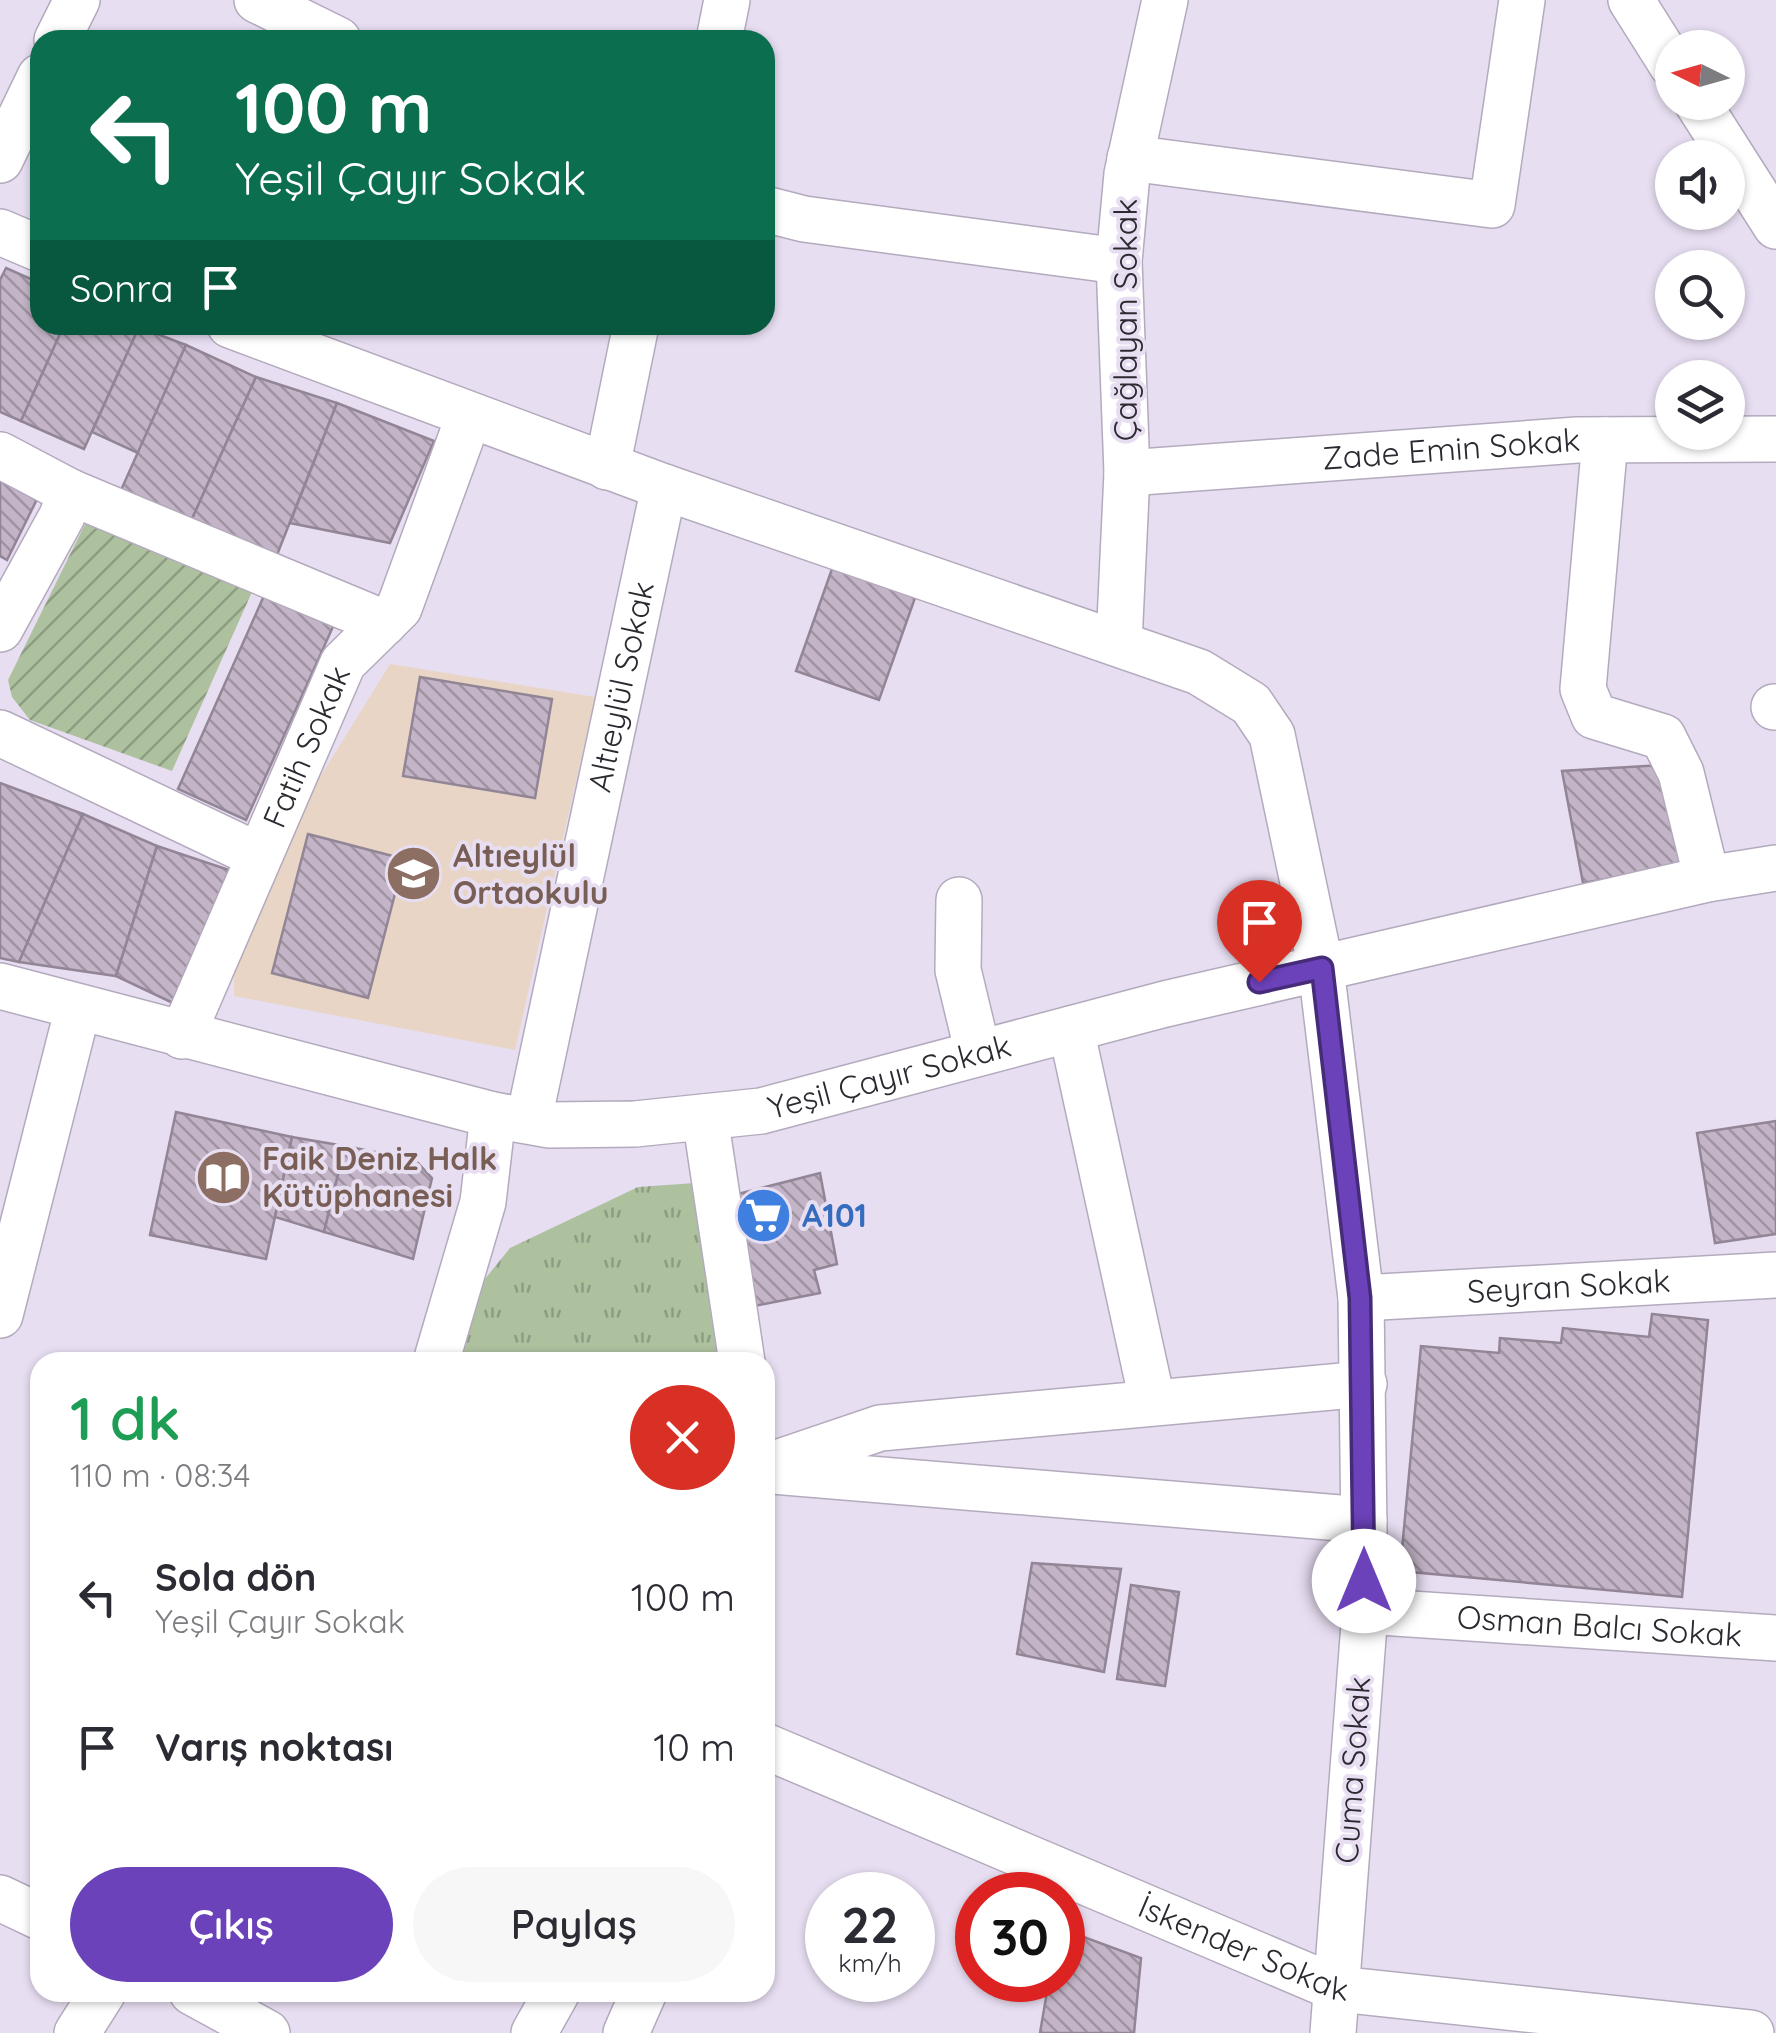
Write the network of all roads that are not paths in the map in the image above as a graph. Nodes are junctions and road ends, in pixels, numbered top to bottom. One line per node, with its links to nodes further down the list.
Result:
1 (76, 0): 7 (street)
2 (727, 0): 9 (street)
3 (1165, 0): 13 (street, Çağlayan Sokak)
4 (1522, 0): 13 (street)
5 (1631, 0): 10 (street)
6 (284, 15): 8 (street)
7 (62, 30)
8 (316, 30)
9 (721, 30)
10 (1655, 37)
11 (30, 97): 14 (street)
12 (1708, 120): 16 (street)
13 (1130, 158): 19 (street, Çağlayan Sokak)
14 (0, 160)
15 (775, 212): 19 (street)
16 (1776, 226)
17 (0, 232): 18 (street)
18 (30, 245)
19 (1119, 261): 27 (street, Çağlayan Sokak)
20 (256, 335): 22 (street, Cuma Sokak)
21 (634, 335): 26 (street)
22 (470, 416): 26 (street, Cuma Sokak); 30 (street, Fatih Sokak)
23 (1776, 439): 24 (street, Zade Emin Sokak)
24 (1604, 440): 27 (street, Zade Emin Sokak); 36 (street)
25 (0, 455): 29 (street)
26 (607, 466): 28 (street, Cuma Sokak)
27 (1127, 473): 32 (street, Çağlayan Sokak)
28 (664, 487): 32 (street, Cuma Sokak); 45 (street, Altıeylül Sokak)
29 (70, 492): 30 (street); 31 (street)
30 (384, 623): 34 (street, Fatih Sokak)
31 (0, 629)
32 (1119, 643): 38 (street, Cuma Sokak)
33 (0, 733): 34 (street)
34 (258, 856): 42 (street, Fatih Sokak)
35 (1776, 868): 36 (street, Yeşil Çayır Sokak)
36 (1707, 879): 38 (street, Yeşil Çayır Sokak)
37 (959, 900): 43 (street)
38 (1322, 968): 41 (street, Yeşil Çayır Sokak); 47 (street, Cuma Sokak)
39 (0, 986): 40 (street, Yeşil Çayır Sokak)
40 (78, 1008): 42 (street, Yeşil Çayır Sokak); 48 (street)
41 (1071, 1029): 43 (street, Yeşil Çayır Sokak); 52 (street)
42 (182, 1036): 45 (street, Yeşil Çayır Sokak)
43 (978, 1053): 44 (street, Yeşil Çayır Sokak)
44 (705, 1116): 45 (street, Yeşil Çayır Sokak); 50 (street)
45 (511, 1117): 49 (street, Altıeylül Sokak)
46 (1776, 1276): 47 (street, Seyran Sokak)
47 (1360, 1298): 51 (street, Cuma Sokak)
48 (0, 1315)
49 (439, 1352)
50 (740, 1352)
51 (1364, 1384): 52 (street); 55 (street, Cuma Sokak)
52 (1152, 1400): 53 (street)
53 (775, 1465)
54 (775, 1470): 55 (street)
55 (1364, 1520): 56 (street, Cuma Sokak)
56 (1365, 1611): 57 (street, Osman Balcı Sokak); 61 (street, Cuma Sokak)
57 (1776, 1638)
58 (775, 1750): 61 (street, İskender Sokak)
59 (0, 1898): 60 (street)
60 (30, 1912)
61 (1338, 1989): 70 (street, Cuma Sokak); 71 (street, İskender Sokak)
62 (97, 2002): 66 (street)
63 (210, 2002): 67 (street)
64 (551, 2002): 68 (street)
65 (640, 2002): 69 (street)
66 (77, 2033)
67 (267, 2033)
68 (534, 2033)
69 (626, 2033)
70 (1333, 2033)
71 (1751, 2033)

